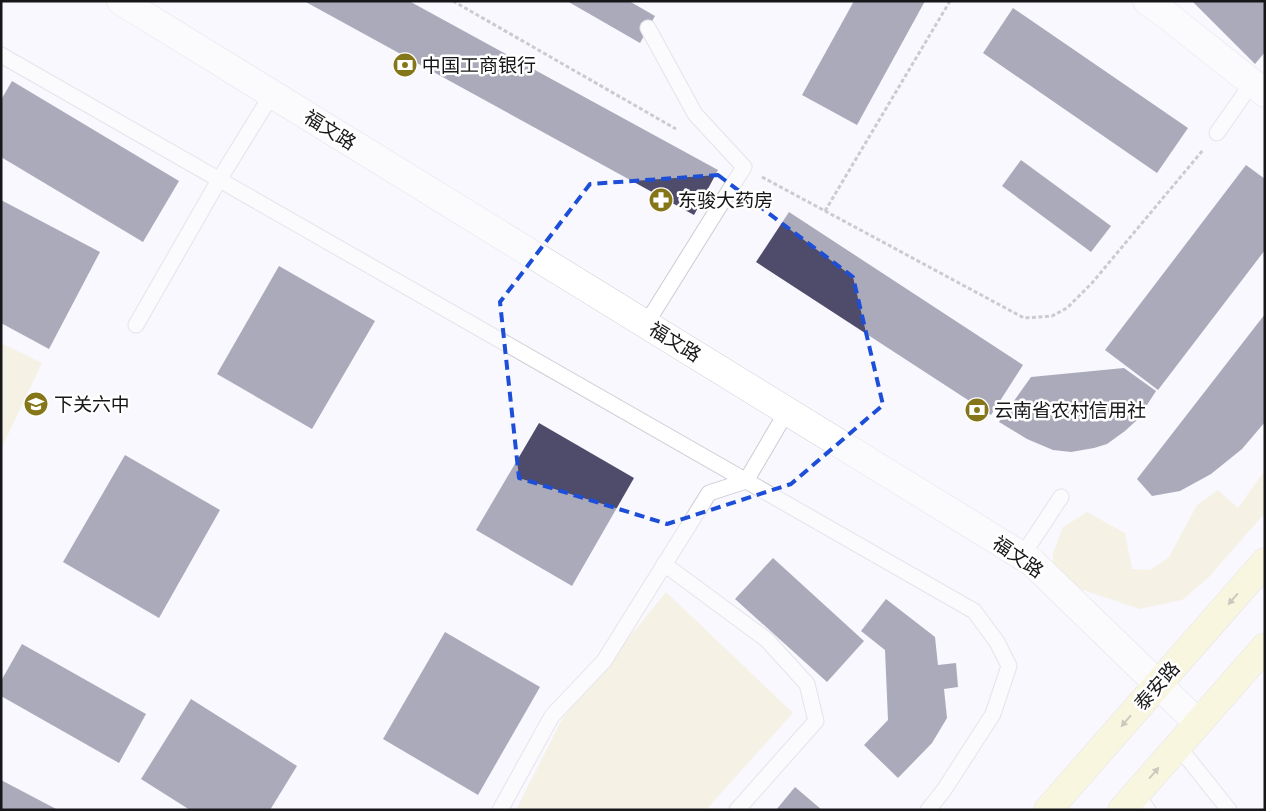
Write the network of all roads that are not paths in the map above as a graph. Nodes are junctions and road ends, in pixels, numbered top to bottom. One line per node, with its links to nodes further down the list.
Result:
1 (121, 1): 6 (street, 福文路)
2 (1147, 1): 5 (street)
3 (648, 28): 9 (lane)
4 (1, 55): 8 (lane)
5 (1259, 88): 7 (lane)
6 (272, 94): 8 (lane); 9 (street, 福文路)
7 (1217, 133)
8 (219, 180): 10 (lane); 12 (lane)
9 (646, 324): 11 (street, 福文路)
10 (136, 325)
11 (787, 412): 12 (lane); 14 (street, 福文路)
12 (746, 481): 16 (lane); 24 (lane)
13 (1061, 497): 14 (lane)
14 (1022, 556): 18 (street, 福文路)
15 (1265, 562): 18 (main road, 泰安路, one-way to 18)
16 (664, 564): 22 (lane); 23 (lane)
17 (1265, 647): 19 (main road)
18 (1157, 685): 19 (street, 福文路); 25 (main road, 泰安路, one-way to 25)
19 (1198, 723): 20 (main road)
20 (1178, 746): 21 (main road, one-way to 20); 26 (lane)
21 (1135, 804)
22 (500, 810)
23 (737, 810)
24 (928, 810)
25 (1048, 810)
26 (1229, 810)

